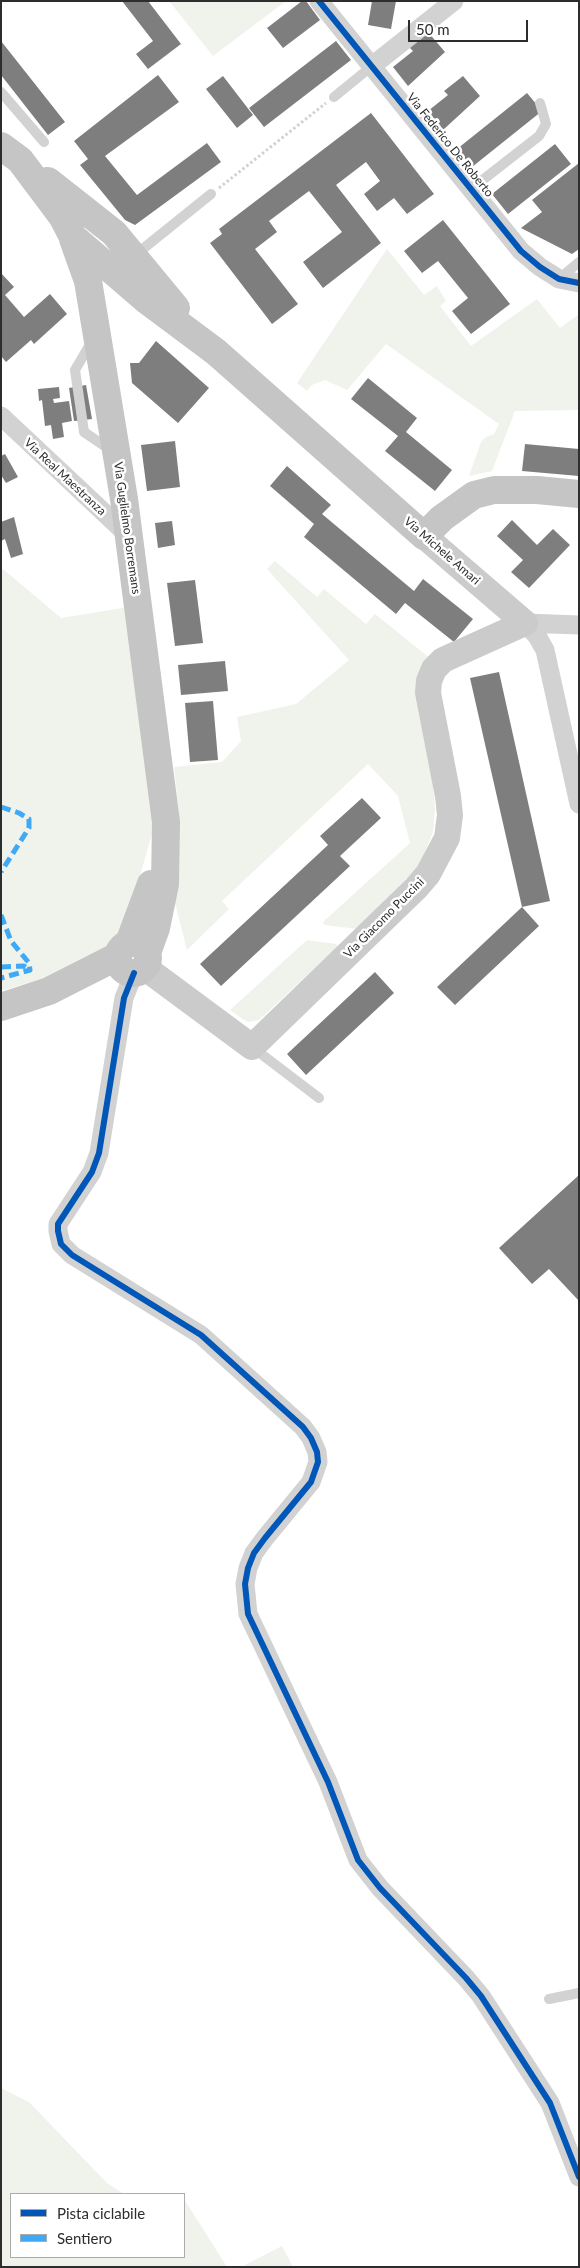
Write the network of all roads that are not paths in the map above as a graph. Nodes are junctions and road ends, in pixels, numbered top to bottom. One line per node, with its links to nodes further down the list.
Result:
1 (319, 1): 3 (street, Via Federico De Roberto)
2 (454, 1): 3 (street)
3 (372, 66): 5 (lane); 9 (street, Via Federico De Roberto)
4 (1, 92): 7 (lane)
5 (334, 96)
6 (540, 103): 9 (lane, Via Federico De Roberto)
7 (44, 142)
8 (8, 157): 11 (main road); 13 (main road)
9 (471, 189): 14 (street, Via Federico De Roberto)
10 (211, 194): 11 (lane)
11 (134, 256): 16 (main road)
12 (579, 262): 14 (lane)
13 (94, 270): 16 (main road); 17 (main road, Via Guglielmo Borremans)
14 (559, 279): 15 (street, Via Federico De Roberto)
15 (579, 283)
16 (151, 293): 17 (main road); 20 (main road, Via Michele Amari)
17 (96, 329): 21 (main road, Via Guglielmo Borremans)
18 (1, 416): 21 (street, Via Real Maestranza)
19 (579, 494): 20 (main road)
20 (424, 536): 22 (main road, Via Michele Amari)
21 (130, 537): 25 (main road, Via Guglielmo Borremans)
22 (525, 623): 23 (street); 24 (street, Via Michele Amari); 27 (main road, Via Giacomo Puccini)
23 (579, 625)
24 (579, 804)
25 (134, 961): 26 (main road); 27 (main road); 31 (street)
26 (1, 1007)
27 (252, 1047): 28 (lane)
28 (319, 1098)
29 (579, 1993): 30 (lane)
30 (549, 1999)
31 (579, 2177)

